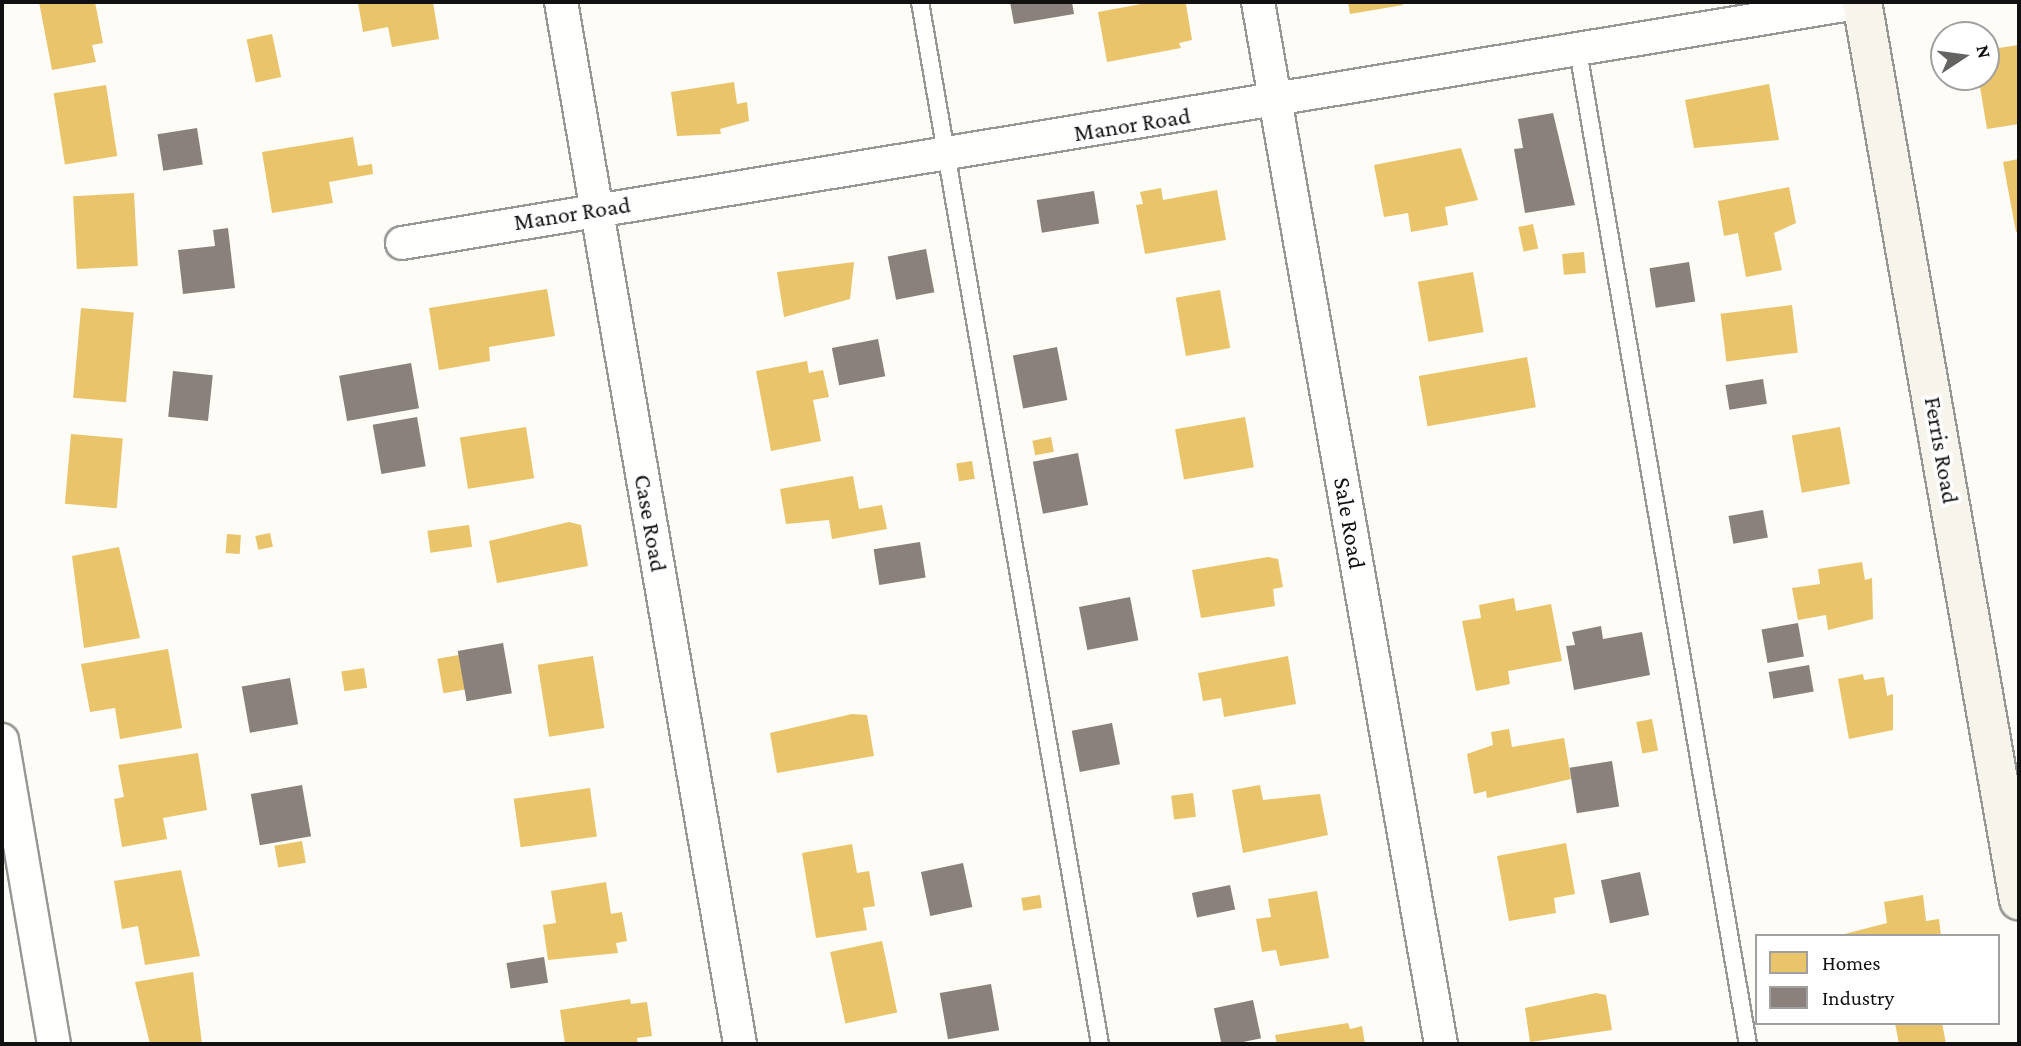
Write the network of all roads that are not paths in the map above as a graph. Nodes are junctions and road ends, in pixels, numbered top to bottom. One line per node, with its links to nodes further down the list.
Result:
1 (561, 2): 8 (street, Case Road)
2 (920, 2): 7 (lane)
3 (1258, 2): 6 (street, Sale Road)
4 (1862, 2): 5 (street, Manor Road); 11 (main road, Ferris Road)
5 (1578, 51): 6 (street, Manor Road); 16 (lane)
6 (1276, 101): 7 (street, Manor Road); 15 (street, Sale Road)
7 (947, 154): 8 (street, Manor Road); 14 (lane)
8 (597, 207): 9 (street, Manor Road); 13 (street, Case Road)
9 (402, 243)
10 (2, 740): 12 (street)
11 (2019, 900)
12 (54, 1044)
13 (740, 1044)
14 (1100, 1044)
15 (1441, 1044)
16 (1748, 1044)

